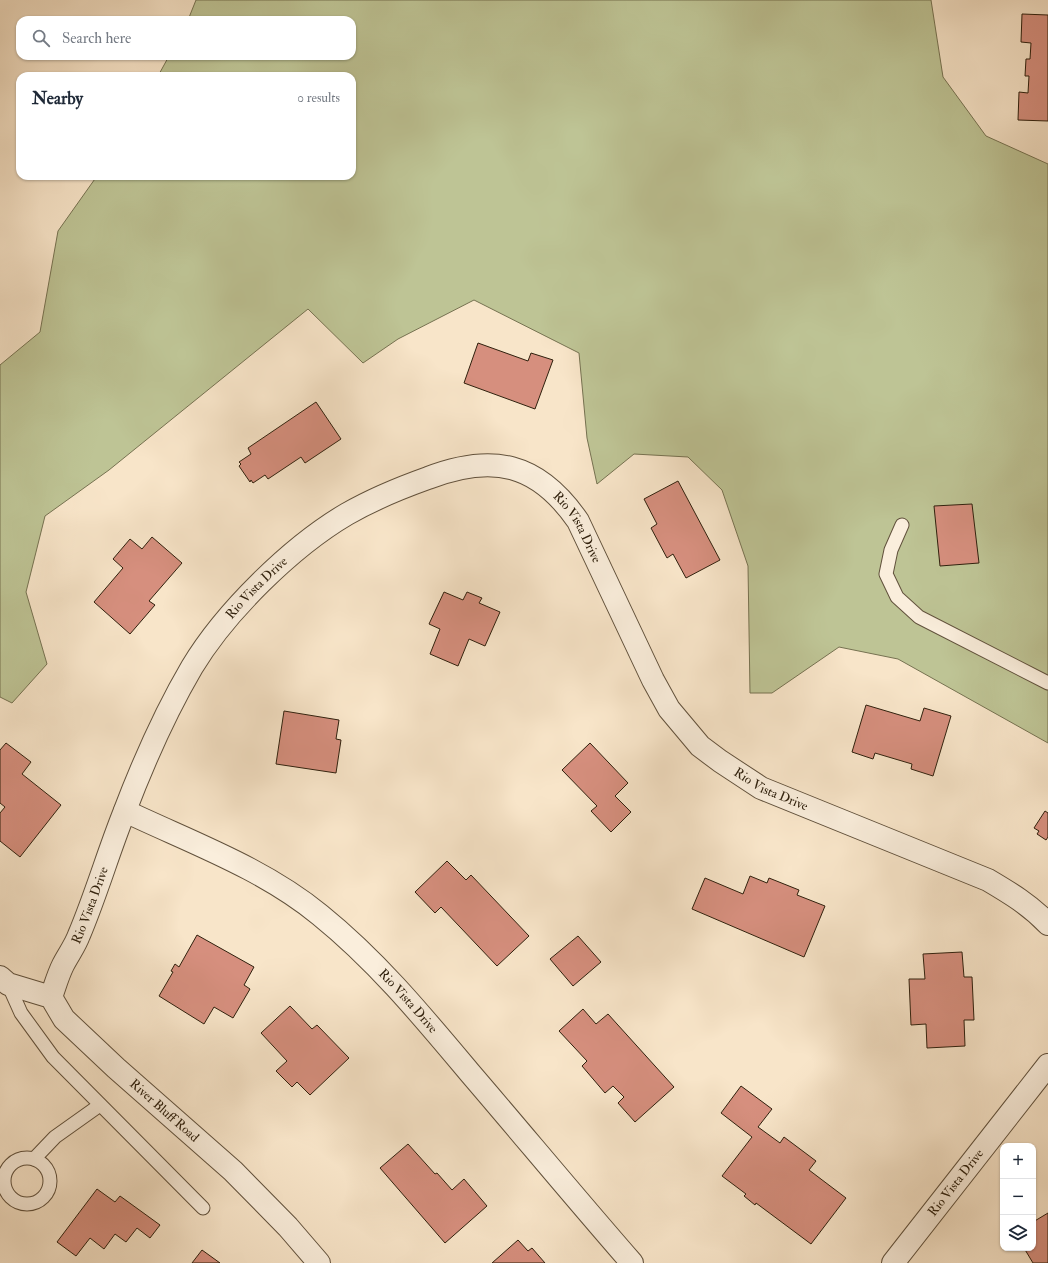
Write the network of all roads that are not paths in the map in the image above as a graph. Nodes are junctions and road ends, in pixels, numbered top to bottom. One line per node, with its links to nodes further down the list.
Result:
1 (902, 525): 2 (lane)
2 (1048, 683)
3 (125, 811): 4 (street, Rio Vista Drive); 6 (street, Rio Vista Drive); 13 (street, Rio Vista Drive)
4 (1048, 924)
5 (4, 980): 6 (street); 8 (lane)
6 (51, 997): 12 (street, River Bluff Road)
7 (1048, 1065): 14 (street, Rio Vista Drive)
8 (100, 1105): 9 (lane); 11 (lane)
9 (34, 1159): 10 (lane); 10 (lane)
10 (4, 1166)
11 (203, 1208)
12 (319, 1263)
13 (632, 1263)
14 (893, 1263)

